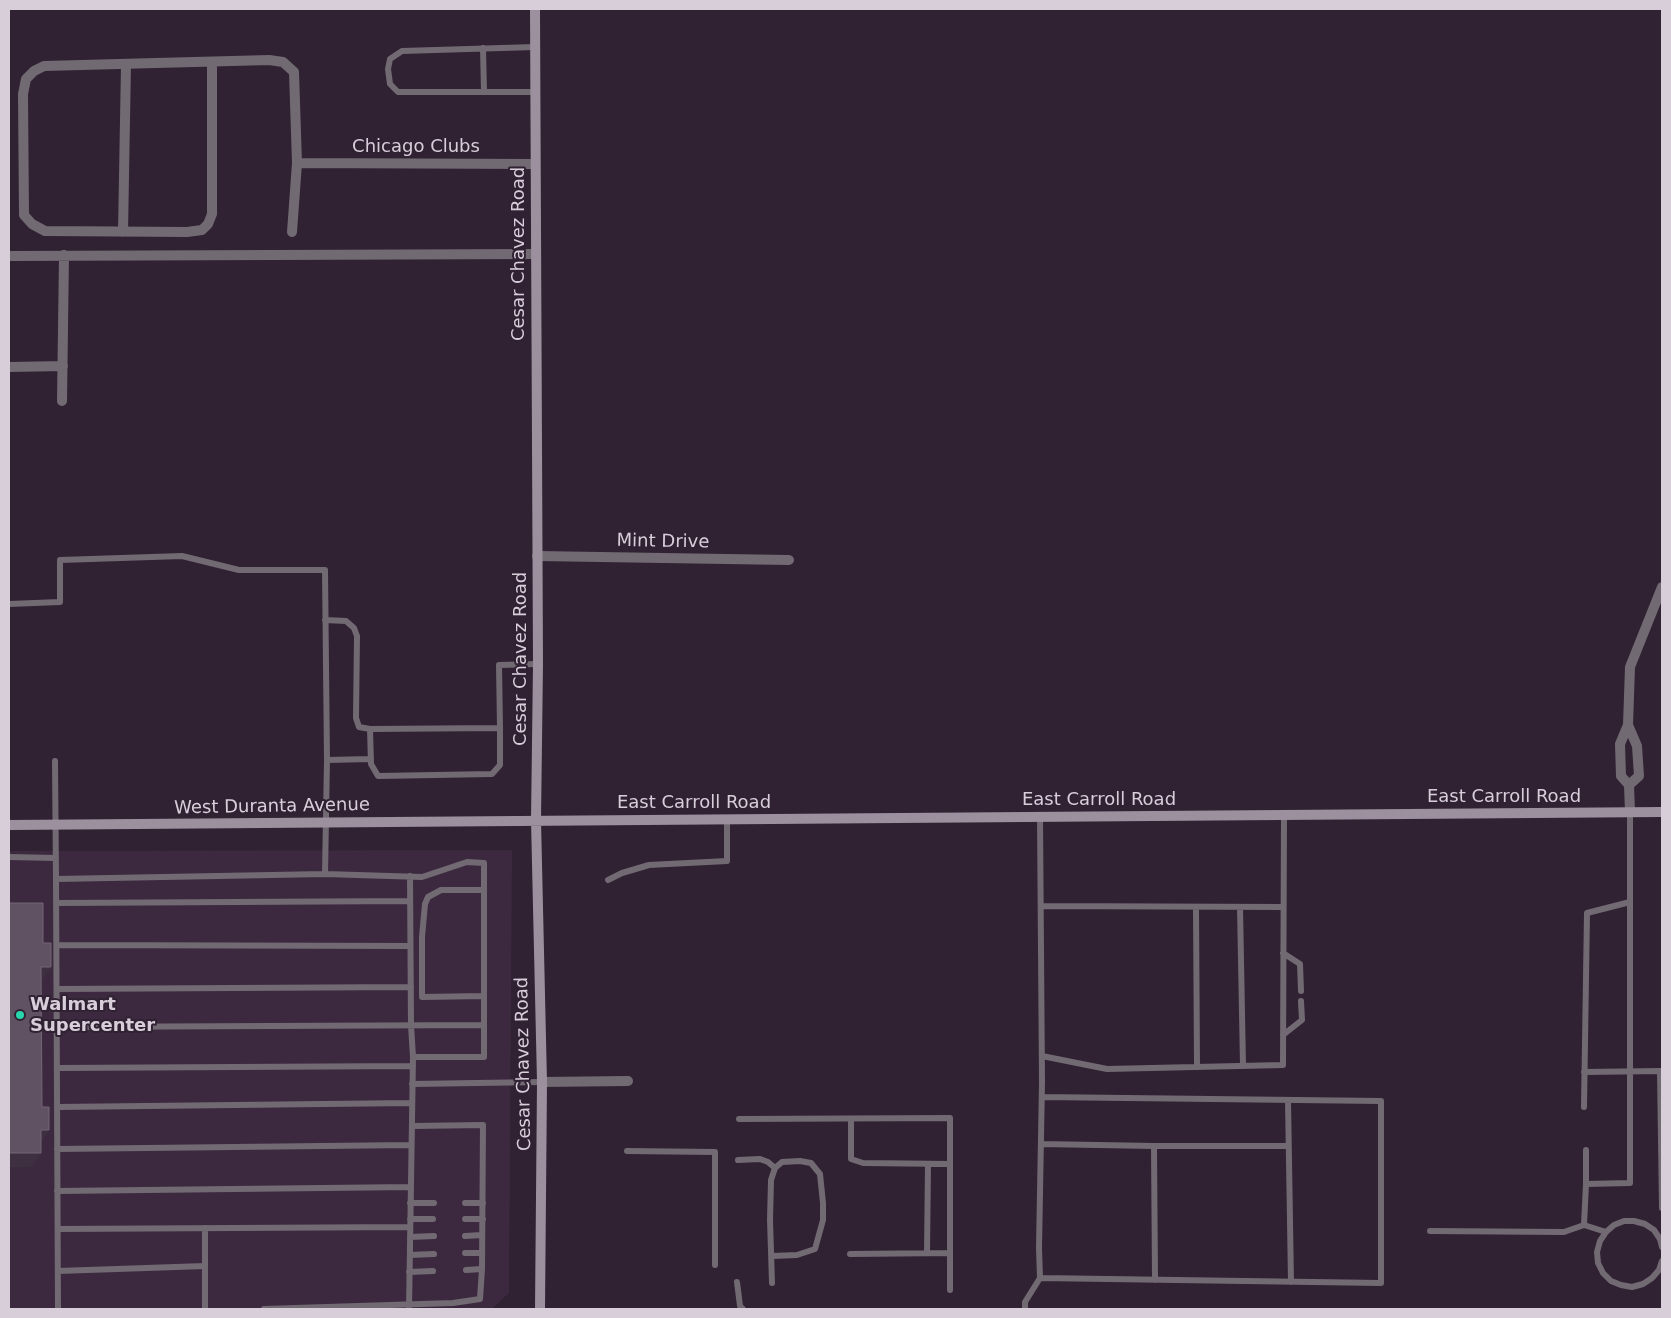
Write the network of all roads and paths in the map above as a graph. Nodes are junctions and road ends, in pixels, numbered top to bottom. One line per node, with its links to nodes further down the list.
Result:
1 (535, 9): 2 (street, Cesar Chavez Road)
2 (535, 47): 3 (lane); 7 (street, Cesar Chavez Road)
3 (483, 48): 6 (lane); 6 (lane)
4 (212, 62): 5 (street); 8 (street); 10 (street)
5 (126, 64): 10 (street); 10 (street)
6 (484, 92): 7 (lane)
7 (535, 92): 9 (street, Cesar Chavez Road)
8 (297, 163): 9 (street, Chicago Clubs); 11 (street)
9 (535, 164): 12 (street, Cesar Chavez Road)
10 (123, 232)
11 (292, 232)
12 (536, 254): 14 (street); 18 (street, Cesar Chavez Road)
13 (9, 256): 14 (street)
14 (64, 256): 15 (street)
15 (63, 366): 16 (street); 17 (street)
16 (9, 367)
17 (62, 401)
18 (537, 556): 19 (street, Mint Drive); 23 (street, Cesar Chavez Road)
19 (789, 560)
20 (1662, 587): 24 (street)
21 (9, 604): 22 (lane)
22 (325, 620): 26 (lane); 28 (lane)
23 (538, 664): 25 (lane); 38 (street, Cesar Chavez Road)
24 (1628, 725): 30 (street); 31 (street)
25 (500, 728): 26 (lane); 27 (lane)
26 (370, 729): 27 (lane)
27 (371, 759): 28 (lane)
28 (327, 760): 39 (lane)
29 (55, 761): 41 (lane)
30 (1621, 765): 31 (street); 32 (street)
31 (1638, 765): 32 (street)
32 (1630, 785): 33 (street)
33 (1630, 812): 34 (street, East Carroll Road); 35 (street, East Carroll Road); 50 (lane)
34 (1662, 812)
35 (1284, 815): 36 (street, East Carroll Road); 55 (lane)
36 (1040, 817): 37 (street, East Carroll Road); 52 (lane)
37 (727, 819): 38 (street, East Carroll Road); 47 (lane)
38 (536, 820): 39 (street, West Duranta Avenue); 80 (street, Cesar Chavez Road)
39 (326, 822): 41 (street, West Duranta Avenue); 44 (lane)
40 (9, 825): 41 (street, West Duranta Avenue)
41 (55, 825): 43 (lane)
42 (9, 857): 43 (lane)
43 (56, 858): 46 (lane)
44 (325, 874): 45 (lane); 46 (lane)
45 (410, 876): 48 (lane); 49 (lane)
46 (56, 879): 51 (lane)
47 (608, 880)
48 (484, 890): 62 (lane); 64 (lane)
49 (410, 902): 51 (lane); 57 (lane)
50 (1630, 902): 76 (lane); 78 (lane)
51 (56, 903): 56 (lane)
52 (1041, 906): 53 (lane); 70 (lane)
53 (1196, 907): 54 (lane); 73 (lane)
54 (1240, 907): 55 (lane); 74 (lane)
55 (1283, 907): 58 (lane)
56 (57, 945): 57 (lane); 60 (lane)
57 (410, 946): 59 (lane)
58 (1283, 953): 61 (lane); 69 (lane)
59 (411, 987): 60 (lane); 63 (lane)
60 (57, 989): 68 (lane)
61 (1301, 991)
62 (484, 996): 64 (lane); 67 (lane)
63 (411, 997): 64 (lane); 66 (lane)
64 (422, 997)
65 (1301, 1001): 69 (lane)
66 (411, 1025): 67 (lane); 68 (lane); 71 (lane)
67 (484, 1025): 71 (lane)
68 (57, 1027): 75 (lane)
69 (1283, 1035): 74 (lane)
70 (1042, 1056): 73 (lane); 82 (lane)
71 (413, 1057): 72 (lane)
72 (413, 1066): 75 (lane); 81 (lane)
73 (1197, 1066): 74 (lane)
74 (1243, 1066)
75 (57, 1068): 85 (lane)
76 (1630, 1071): 77 (lane); 78 (lane); 101 (lane)
77 (1661, 1071): 108 (lane)
78 (1584, 1072): 86 (lane)
79 (628, 1081): 80 (street)
80 (542, 1082): 81 (lane); 152 (street, Cesar Chavez Road)
81 (412, 1084): 84 (lane)
82 (1042, 1097): 83 (lane); 91 (lane)
83 (1288, 1100): 93 (lane); 144 (lane)
84 (412, 1103): 85 (lane); 89 (lane)
85 (57, 1107): 94 (lane)
86 (1584, 1107)
87 (739, 1119): 88 (lane)
88 (851, 1119): 98 (lane); 99 (lane)
89 (412, 1126): 90 (lane); 107 (lane)
90 (412, 1144): 94 (lane); 102 (lane)
91 (1041, 1144): 92 (lane); 141 (lane)
92 (1154, 1146): 93 (lane); 142 (lane)
93 (1288, 1146): 144 (lane)
94 (57, 1149): 103 (lane)
95 (1586, 1150): 101 (lane)
96 (627, 1151): 134 (lane)
97 (738, 1160): 100 (lane)
98 (928, 1164): 99 (lane); 127 (lane)
99 (950, 1164): 128 (lane)
100 (775, 1168): 132 (lane); 132 (lane)
101 (1586, 1184): 113 (lane)
102 (411, 1187): 103 (lane); 104 (lane)
103 (57, 1191): 116 (lane)
104 (410, 1203): 105 (lane); 109 (lane)
105 (434, 1203)
106 (465, 1203): 107 (lane)
107 (482, 1203): 112 (lane)
108 (1662, 1208)
109 (410, 1219): 110 (lane); 114 (lane)
110 (433, 1219)
111 (464, 1219): 112 (lane)
112 (482, 1219): 119 (lane)
113 (1584, 1225): 117 (lane); 118 (lane)
114 (410, 1227): 115 (lane); 122 (lane)
115 (205, 1228): 116 (lane); 135 (lane)
116 (58, 1229): 138 (lane)
117 (1430, 1231)
118 (1606, 1232): 123 (lane); 133 (lane)
119 (482, 1235): 121 (lane); 126 (lane)
120 (434, 1236): 122 (lane)
121 (465, 1236)
122 (410, 1237): 131 (lane)
123 (1661, 1237): 124 (lane)
124 (1662, 1247)
125 (466, 1253): 126 (lane)
126 (482, 1253): 137 (lane)
127 (927, 1253): 128 (lane); 130 (lane)
128 (950, 1253): 146 (lane)
129 (434, 1254): 131 (lane)
130 (850, 1254)
131 (410, 1255): 140 (lane)
132 (772, 1256): 145 (lane)
133 (1662, 1261)
134 (715, 1265)
135 (204, 1266): 138 (lane); 150 (lane)
136 (466, 1270): 137 (lane)
137 (482, 1270): 147 (lane)
138 (58, 1271): 149 (lane)
139 (433, 1271): 140 (lane)
140 (409, 1272): 147 (lane)
141 (1040, 1278): 142 (lane); 148 (lane)
142 (1155, 1280): 144 (lane)
143 (737, 1282): 153 (lane)
144 (1291, 1282)
145 (772, 1283)
146 (950, 1290)
147 (409, 1306): 151 (lane)
148 (1025, 1306): 154 (lane)
149 (58, 1309)
150 (205, 1309)
151 (264, 1309)
152 (540, 1309)
153 (743, 1309)
154 (1030, 1309)

